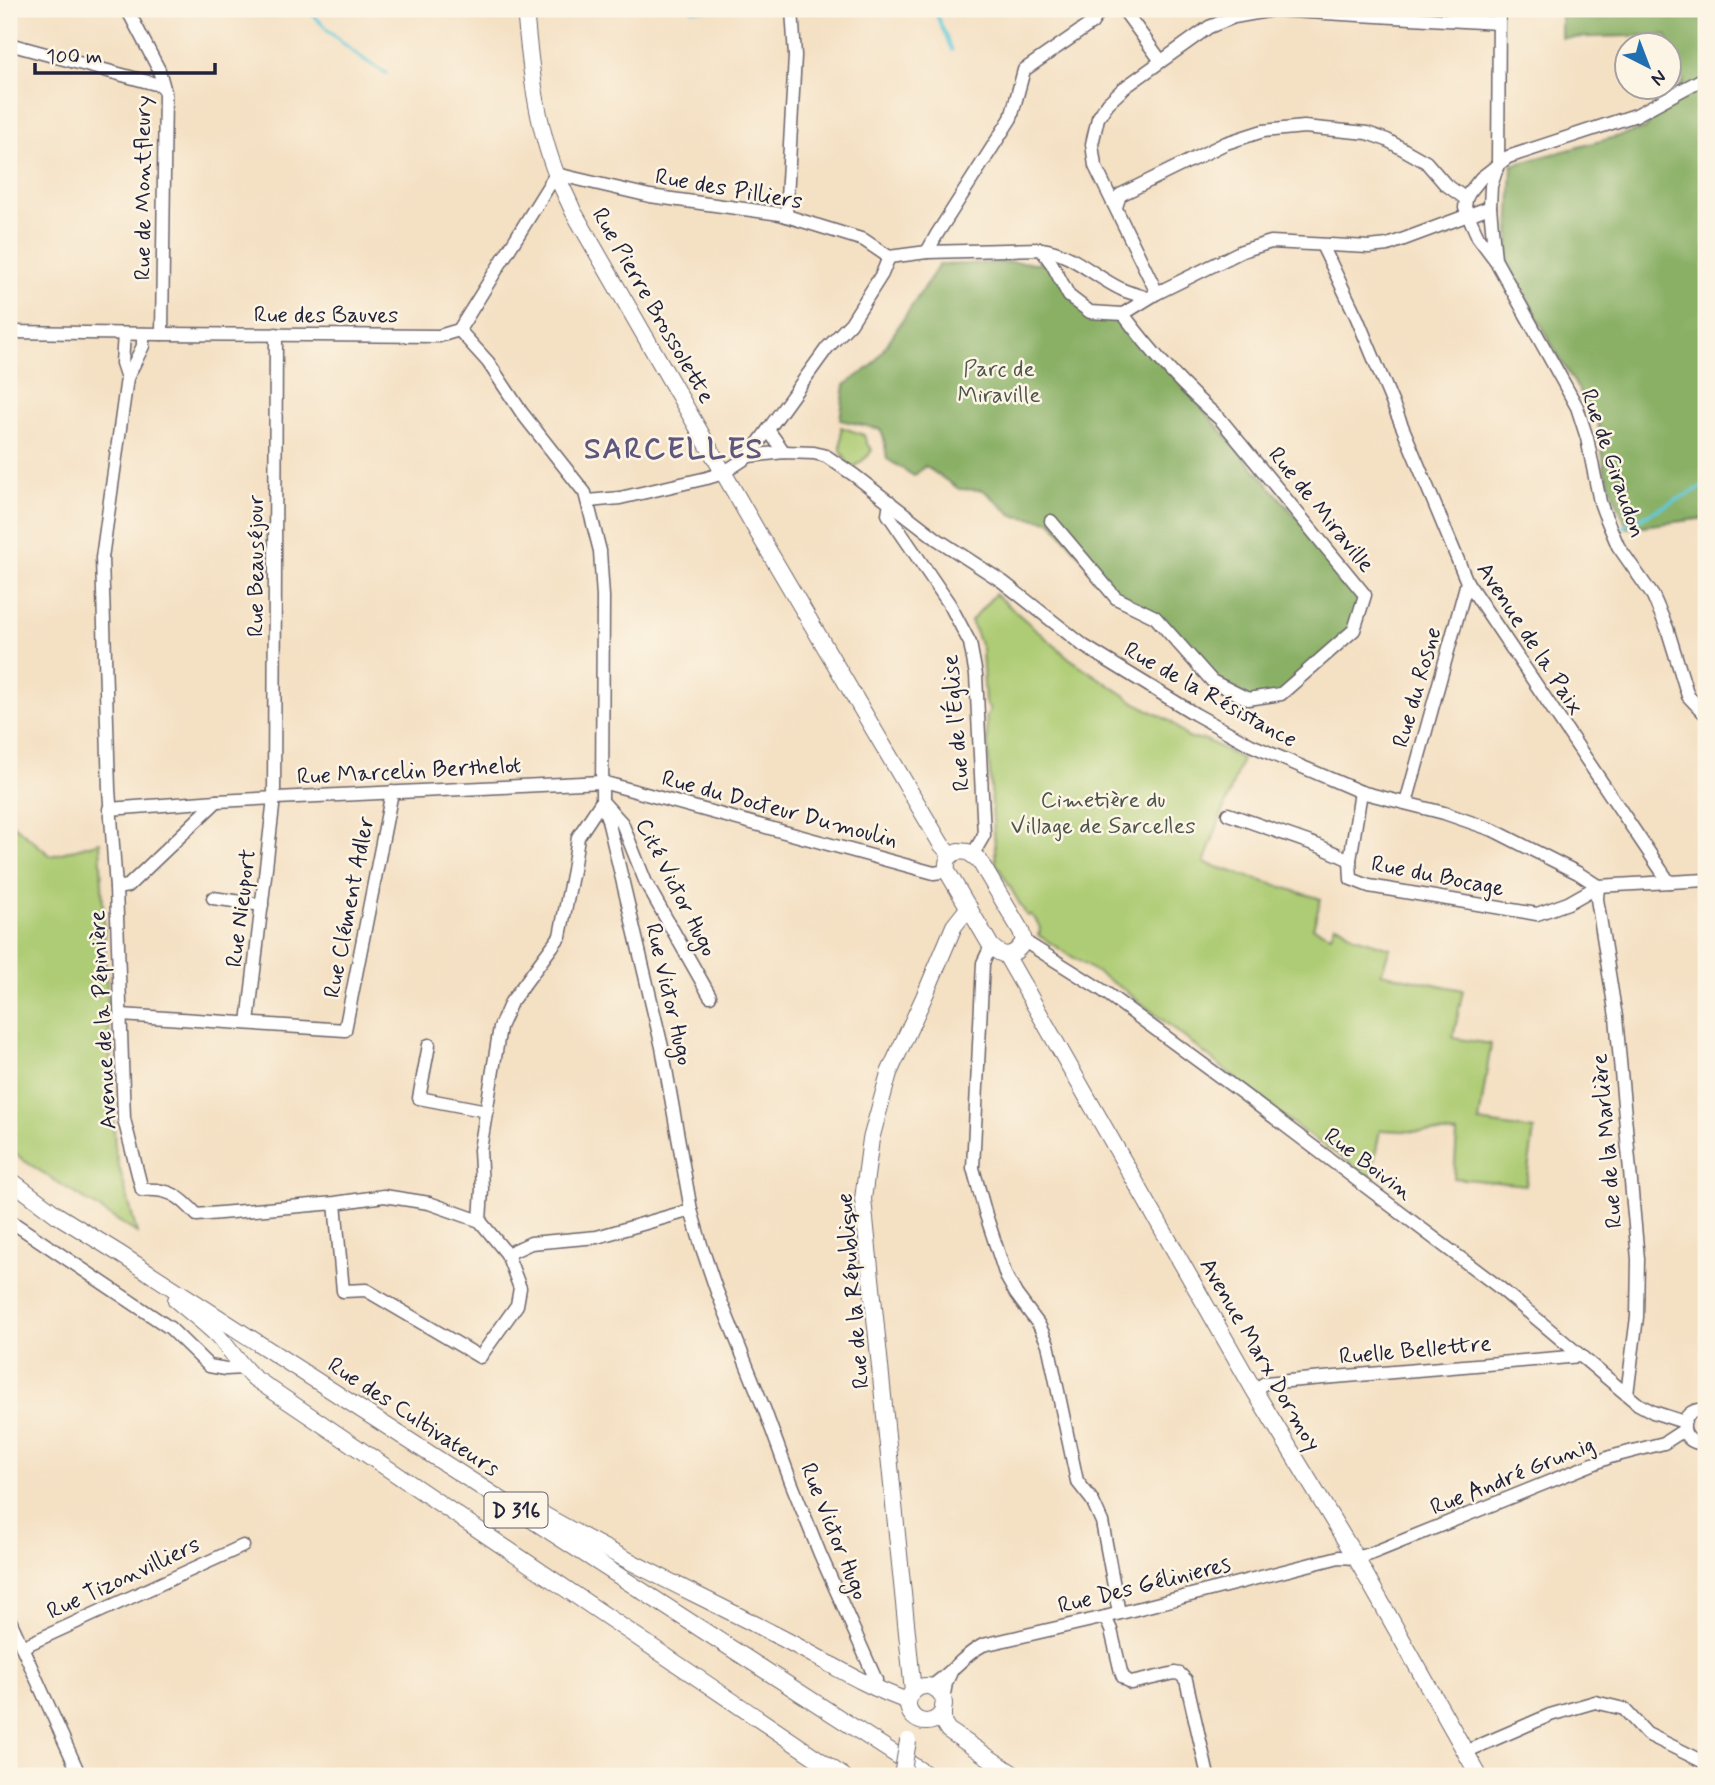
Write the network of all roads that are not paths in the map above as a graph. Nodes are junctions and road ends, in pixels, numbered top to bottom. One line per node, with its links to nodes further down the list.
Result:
1 (127, 9): 11 (street, Rue de Montfleury)
2 (525, 9): 13 (main road, Rue Pierre Brossolette)
3 (792, 9): 20 (street)
4 (1101, 9): 23 (street)
5 (1124, 9): 9 (street)
6 (1499, 9): 7 (street, Rue de Giraudon)
7 (1499, 23): 9 (street); 12 (street, Rue de Giraudon)
8 (9, 44): 11 (street)
9 (1161, 61): 17 (street)
10 (1706, 77): 12 (street)
11 (163, 86): 32 (street, Rue de Montfleury)
12 (1497, 165): 14 (street); 15 (street, Rue de Giraudon)
13 (556, 174): 20 (street, Rue des Pilliers); 28 (street); 38 (main road, Rue Pierre Brossolette)
14 (1475, 186): 15 (street); 16 (street)
15 (1491, 186): 18 (street, Rue de Giraudon)
16 (1466, 199): 17 (street); 19 (street)
17 (1116, 206): 26 (street)
18 (1490, 206): 19 (street); 25 (street, Rue de Giraudon)
19 (1468, 215): 21 (street); 25 (street, Rue de Giraudon)
20 (786, 216): 24 (street, Rue des Pilliers)
21 (1322, 246): 26 (street); 42 (street, Avenue de la Paix)
22 (1041, 249): 23 (street); 26 (street); 27 (street)
23 (927, 252): 24 (street)
24 (889, 257): 35 (street)
25 (1496, 261): 43 (street, Rue de Giraudon)
26 (1152, 295): 27 (street)
27 (1123, 314): 41 (street, Rue de Miraville)
28 (459, 330): 33 (street, Rue des Bauves); 39 (street, Rue Victor Hugo)
29 (9, 332): 30 (street, Rue des Bauves)
30 (124, 334): 31 (street, Rue des Bauves); 34 (street)
31 (143, 334): 32 (street, Rue des Bauves); 34 (street)
32 (162, 334): 33 (street, Rue des Bauves)
33 (276, 334): 47 (street, Rue Beauséjour)
34 (127, 378): 51 (street, Avenue de la Pépinière)
35 (768, 430): 36 (street); 37 (street)
36 (784, 452): 37 (street, Rue de l'Église); 40 (street, Rue de l'Église)
37 (749, 456): 38 (street, Rue de l'Église)
38 (723, 472): 39 (street, Rue de l'Église); 55 (main road, Rue Pierre Brossolette)
39 (588, 501): 44 (street, Rue Victor Hugo)
40 (889, 508): 46 (street, Rue de la Résistance); 53 (street, Rue de l'Église)
41 (1051, 521)
42 (1467, 582): 50 (street, Rue du Rosne); 57 (street, Avenue de la Paix)
43 (1706, 715)
44 (602, 782): 45 (street, Rue Marcelin Berthelot); 49 (street, Rue Victor Hugo); 55 (street, Rue du Docteur Dumoulin)
45 (392, 792): 47 (street, Rue Marcelin Berthelot); 67 (street, Rue Clément Adler)
46 (1361, 792): 50 (street, Rue de la Résistance); 54 (street, Rue du Bocage)
47 (274, 798): 48 (street, Rue Marcelin Berthelot); 61 (street, Rue Nieuport)
48 (217, 800): 51 (street, Rue Marcelin Berthelot); 59 (street)
49 (602, 801): 65 (street, Cité Victor Hugo); 69 (street); 73 (street, Rue Victor Hugo)
50 (1406, 803): 58 (street, Rue de la Résistance)
51 (109, 809): 59 (street, Avenue de la Pépinière)
52 (1228, 814): 54 (street)
53 (973, 854): 55 (main road); 63 (main road)
54 (1350, 860): 58 (street, Rue du Bocage)
55 (949, 863): 62 (main road, Rue Pierre Brossolette)
56 (1706, 880): 57 (street)
57 (1669, 882): 58 (street)
58 (1598, 886): 83 (street, Rue de la Marlière)
59 (116, 888): 66 (street, Avenue de la Pépinière)
60 (213, 898): 61 (street)
61 (262, 905): 67 (street, Rue Nieuport)
62 (968, 908): 64 (main road, Avenue Marx Dormoy); 95 (main road, Rue de la République)
63 (1024, 941): 64 (main road); 80 (street, Rue Boivin)
64 (998, 951): 82 (main road, Avenue Marx Dormoy); 89 (street)
65 (710, 996)
66 (121, 1015): 67 (street); 72 (street, Avenue de la Pépinière)
67 (248, 1023)
68 (429, 1045): 69 (street)
69 (487, 1111): 75 (street)
70 (9, 1166): 76 (main road, Rue des Cultivateurs / D 316)
71 (9, 1179): 76 (main road, Rue des Cultivateurs / D 316)
72 (335, 1203): 75 (street, Avenue de la Pépinière); 78 (street, Avenue de la Pépinière)
73 (691, 1210): 78 (street); 94 (street, Rue Victor Hugo)
74 (9, 1220): 81 (street)
75 (480, 1222): 78 (street, Avenue de la Pépinière)
76 (100, 1241): 77 (main road, Rue des Cultivateurs / D 316)
77 (120, 1254): 79 (main road, Rue des Cultivateurs / D 316); 81 (main road)
78 (507, 1254)
79 (260, 1343): 95 (main road); 104 (main road, Rue des Cultivateurs / D 316)
80 (1581, 1356): 82 (street, Ruelle Bellettre); 83 (street, Rue Boivin)
81 (243, 1368): 102 (main road)
82 (1254, 1390): 88 (main road, Avenue Marx Dormoy)
83 (1627, 1394): 85 (street, Rue Boivin)
84 (1706, 1410): 85 (street, Rue André Grunig)
85 (1684, 1426): 86 (street, Rue Boivin); 88 (street, Rue André Grunig)
86 (1706, 1443)
87 (243, 1546): 92 (street, Rue Tizonvilliers)
88 (1356, 1558): 89 (street, Rue Des Gélinieres); 99 (main road, Avenue Marx Dormoy)
89 (1119, 1613): 90 (street, Rue Des Gélinieres)
90 (1105, 1617): 93 (street, Rue Des Gélinieres); 106 (street)
91 (9, 1618): 92 (street)
92 (22, 1647): 101 (street)
93 (951, 1672): 95 (street, Rue Des Gélinieres); 96 (street)
94 (876, 1680)
95 (917, 1696): 96 (main road); 97 (main road); 98 (main road)
96 (943, 1703): 97 (main road); 105 (main road)
97 (926, 1721): 98 (main road)
98 (908, 1741): 103 (main road, bridge)
99 (1465, 1752): 100 (street); 107 (main road, Avenue Marx Dormoy)
100 (1706, 1763)
101 (80, 1776)
102 (843, 1776)
103 (902, 1776)
104 (929, 1776)
105 (1016, 1776)
106 (1208, 1776)
107 (1479, 1776)

